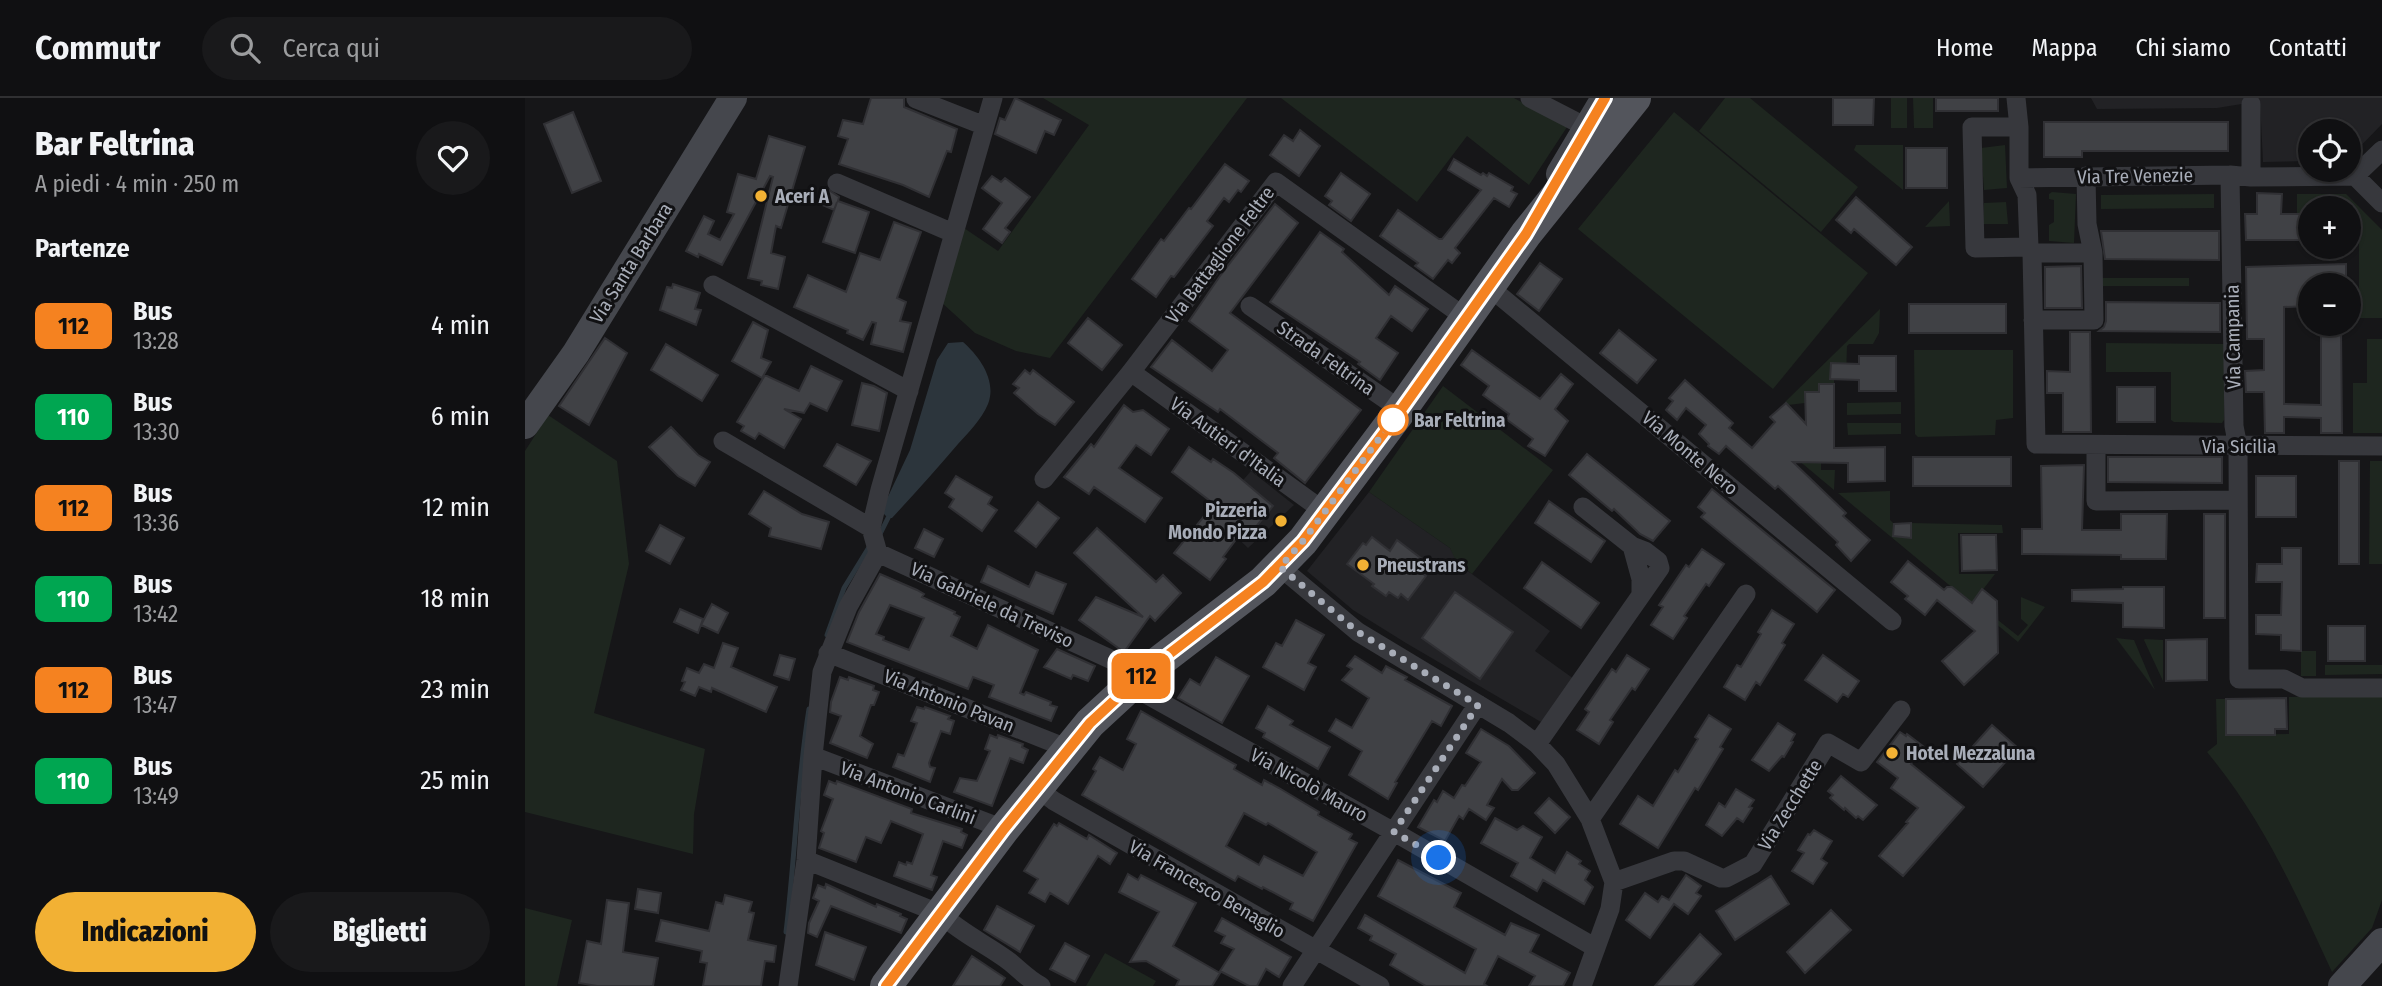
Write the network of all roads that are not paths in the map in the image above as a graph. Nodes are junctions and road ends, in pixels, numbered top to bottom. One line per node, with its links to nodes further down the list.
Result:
1 (733, 98): 34 (street, Via Santa Barbara)
2 (993, 98): 9 (street)
3 (1530, 98): 11 (street)
4 (1605, 98): 11 (street)
5 (1635, 98): 23 (main road)
6 (2016, 98): 10 (street, Via Sicilia)
7 (916, 99): 9 (street)
8 (2251, 104): 16 (street)
9 (985, 126): 22 (street)
10 (2019, 127): 18 (street, Via Sicilia); 24 (street)
11 (1588, 128): 23 (street)
12 (2382, 150): 13 (street)
13 (2361, 170)
14 (2229, 175): 15 (street, Via Tre Venezie); 16 (street, Via Tre Venezie); 38 (street, Via Campania)
15 (2086, 176): 18 (street, Via Tre Venezie); 25 (street)
16 (2251, 177): 17 (street, Via Tre Venezie)
17 (2298, 177)
18 (2019, 178): 24 (street, Via Sicilia)
19 (2361, 182): 21 (street)
20 (837, 183): 22 (street)
21 (2382, 203)
22 (953, 233): 32 (street)
23 (1526, 234): 27 (main road)
24 (2031, 250): 25 (street); 30 (street, Via Sicilia)
25 (2093, 253): 30 (street)
26 (713, 285): 32 (street)
27 (1488, 286): 29 (main road); 46 (street, Via Monte Nero)
28 (1250, 306): 33 (street, Strada Feltrina)
29 (1466, 318): 31 (street, Via Battaglione Feltre); 33 (main road)
30 (2033, 320): 36 (street, Via Sicilia)
31 (1131, 372): 39 (street, Via Battaglione Feltre); 42 (street, Via Autieri d'Italia)
32 (909, 391): 43 (street)
33 (1401, 410): 42 (main road)
34 (525, 425)
35 (723, 441): 43 (street, Via Gabriele da Treviso)
36 (2096, 445): 38 (street, Via Sicilia); 40 (street)
37 (2382, 446): 38 (street, Via Sicilia)
38 (2238, 447): 40 (street, Via Campania)
39 (1045, 479)
40 (2237, 500): 49 (street, Via Campania)
41 (1583, 507): 52 (street)
42 (1325, 512): 44 (main road)
43 (875, 540): 47 (street); 48 (street, Via Gabriele da Treviso)
44 (1280, 567): 48 (main road); 50 (street)
45 (1746, 594): 56 (street)
46 (1892, 621)
47 (828, 653): 53 (street, Via Antonio Pavan); 54 (street)
48 (1137, 679): 53 (main road); 58 (street, Via Nicolò Mauro)
49 (2382, 688)
50 (1478, 705): 52 (street); 58 (street)
51 (1901, 710): 60 (street, Via Zecchette)
52 (1538, 744): 56 (street)
53 (1069, 748): 55 (main road)
54 (813, 756): 57 (street, Via Antonio Carlini); 59 (street)
55 (1037, 788): 57 (main road); 64 (street, Via Francesco Benaglio)
56 (1590, 820): 60 (street)
57 (1004, 829): 61 (main road)
58 (1394, 832): 63 (street, Via Nicolò Mauro); 64 (street)
59 (806, 860): 61 (street); 66 (street)
60 (1615, 882): 63 (street)
61 (941, 914): 67 (main road); 68 (street)
62 (2382, 942): 72 (street)
63 (1596, 948): 71 (street)
64 (1315, 950): 69 (street); 70 (street, Via Francesco Benaglio)
65 (2382, 967): 73 (street)
66 (788, 986)
67 (886, 986)
68 (1041, 986)
69 (1292, 986)
70 (1380, 986)
71 (1582, 986)
72 (2342, 986)
73 (2364, 986)

